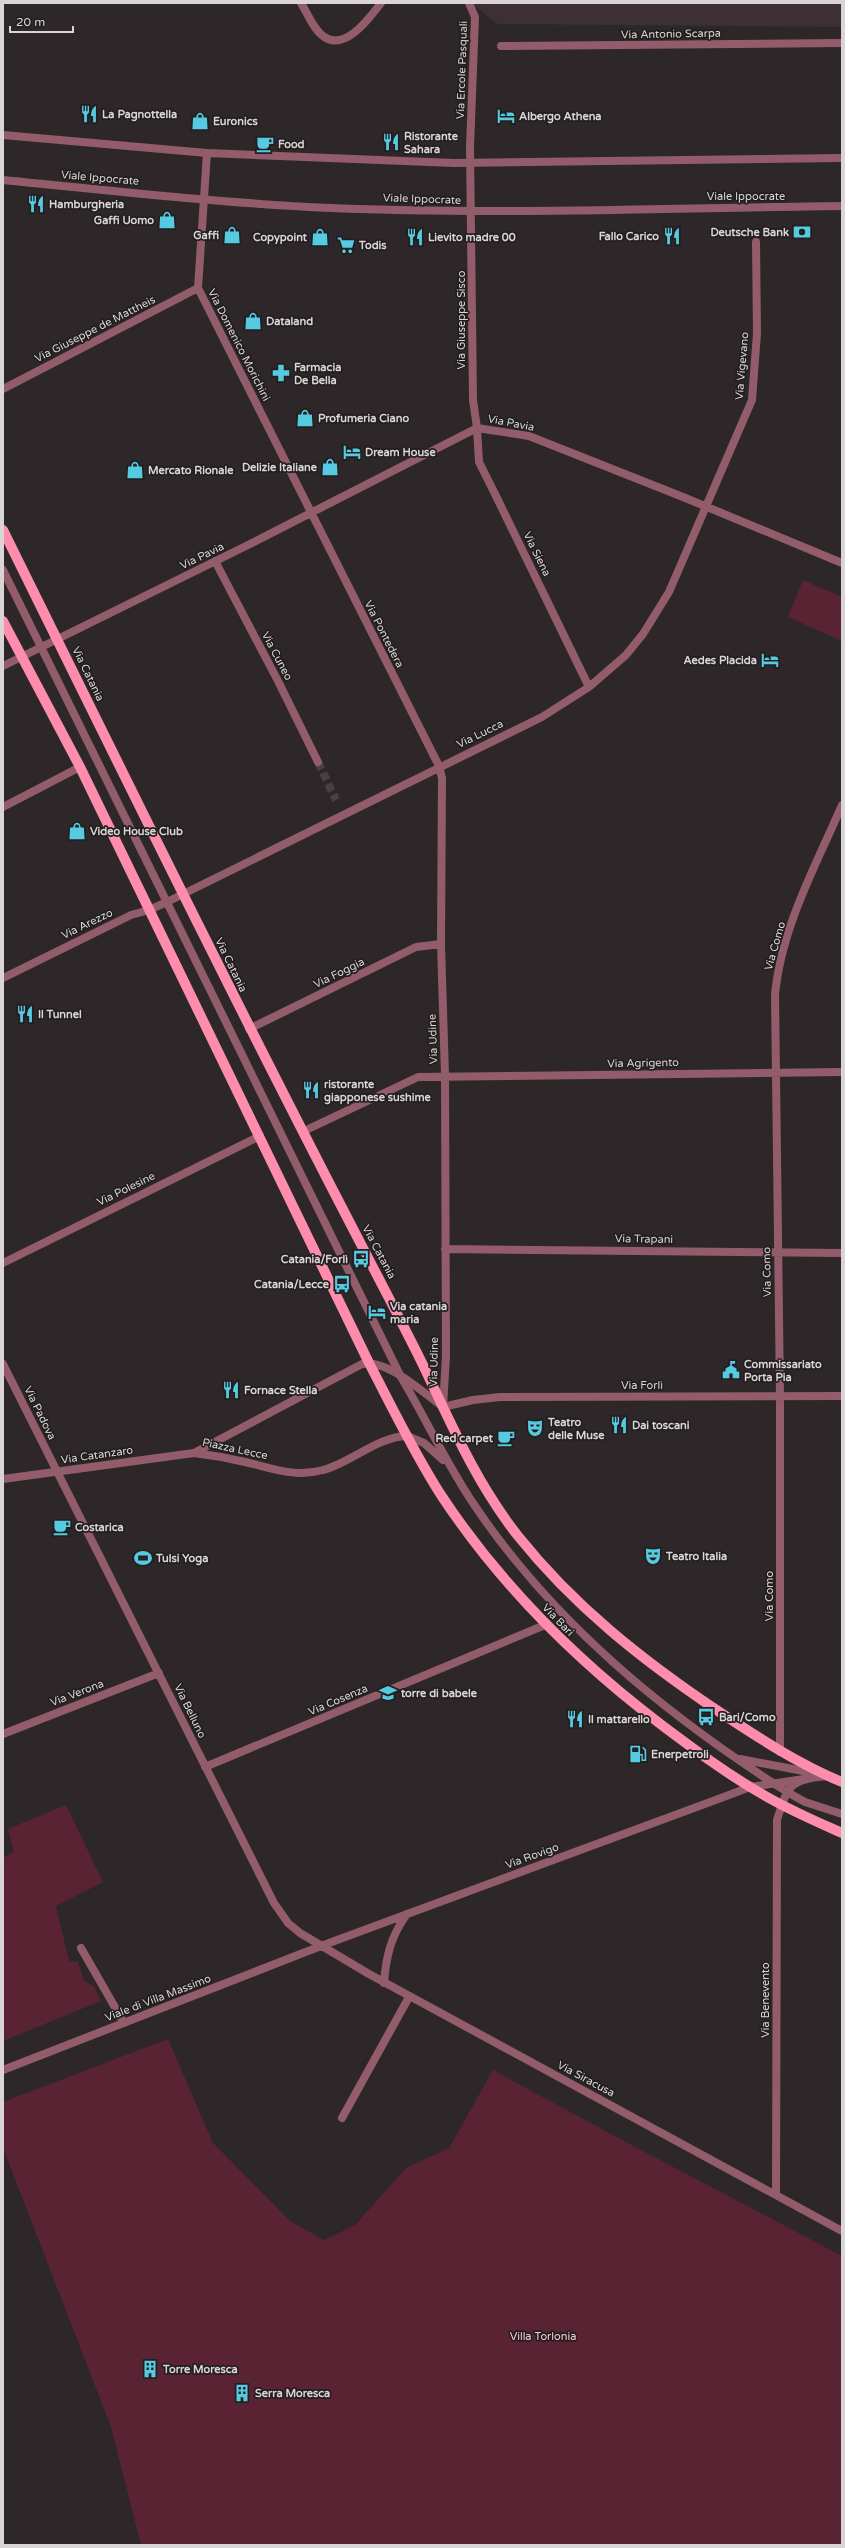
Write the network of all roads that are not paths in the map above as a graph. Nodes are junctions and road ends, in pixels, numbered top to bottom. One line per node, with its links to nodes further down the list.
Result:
1 (301, 3): 2 (street)
2 (381, 3)
3 (469, 3): 9 (street, Via Ercole Pasquali)
4 (842, 43): 5 (street, Via Antonio Scarpa)
5 (501, 46)
6 (3, 135): 7 (street)
7 (207, 153): 9 (street); 11 (street, Via Domenico Morichini)
8 (842, 158): 9 (street)
9 (471, 163): 13 (street, Via Ercole Pasquali)
10 (3, 180): 11 (street, Viale Ippocrate)
11 (204, 199): 13 (street, Viale Ippocrate); 15 (street, Via Domenico Morichini)
12 (842, 206): 13 (street, Viale Ippocrate)
13 (470, 212): 17 (street, Via Giuseppe Sisco)
14 (756, 242): 18 (street, Via Vigevano)
15 (198, 288): 16 (street, Via Giuseppe de Mattheis); 19 (street, Via Domenico Morichini)
16 (3, 389)
17 (476, 428): 18 (street, Via Pavia); 19 (street, Via Pavia); 29 (street, Via Siena)
18 (706, 506): 22 (street, Via Pavia); 29 (street, Via Lucca)
19 (310, 512): 21 (street, Via Pavia); 31 (street, Via Pontedera)
20 (3, 530): 25 (main road, Via Catania)
21 (215, 561): 25 (street, Via Pavia); 30 (street, Via Cuneo)
22 (842, 563)
23 (3, 570): 26 (street)
24 (3, 620): 27 (main road)
25 (57, 639): 26 (street, Via Pavia); 35 (main road, Via Catania)
26 (41, 647): 27 (street, Via Pavia); 36 (street)
27 (21, 656): 28 (street, Via Pavia); 32 (main road)
28 (3, 666)
29 (589, 687): 31 (street, Via Lucca)
30 (318, 762)
31 (439, 766): 35 (street, Via Lucca); 38 (street, Via Udine)
32 (80, 767): 34 (street); 37 (main road)
33 (842, 805): 41 (street, Via Como)
34 (3, 807)
35 (182, 894): 36 (street, Via Arezzo); 40 (main road, Via Catania)
36 (167, 902): 37 (street, Via Arezzo); 52 (street)
37 (149, 910): 39 (street, Via Arezzo); 45 (main road)
38 (441, 944): 40 (street, Via Foggia); 43 (street, Via Udine)
39 (3, 978)
40 (249, 1029): 44 (main road, Via Catania)
41 (775, 1072): 42 (street, Via Agrigento); 43 (street, Via Agrigento); 47 (street, Via Como)
42 (842, 1072)
43 (445, 1075): 44 (street, Via Agrigento); 46 (street, Via Udine)
44 (302, 1132): 55 (main road, Via Catania)
45 (260, 1136): 49 (street, Via Polesine); 50 (main road)
46 (445, 1249): 47 (street, Via Trapani); 55 (street, Via Udine)
47 (778, 1252): 48 (street, Via Trapani); 53 (street, Via Como)
48 (842, 1253)
49 (3, 1262)
50 (369, 1363): 52 (street, Via Bari); 56 (main road, Via Bari); 57 (street, Piazza Lecce)
51 (3, 1364): 59 (street, Via Padova)
52 (401, 1377): 55 (street, Via Bari); 58 (street, Via Bari)
53 (780, 1396): 54 (street, Via Forlì); 55 (street, Via Forlì); 64 (street, Via Como)
54 (842, 1396)
55 (443, 1407): 64 (main road, Via Bari)
56 (407, 1436): 57 (street, Piazza Lecce); 58 (street); 61 (main road, Via Bari)
57 (194, 1452): 59 (street, Via Catanzaro)
58 (450, 1466): 65 (street, Via Bari)
59 (57, 1471): 60 (street, Via Catanzaro); 62 (street, Via Belluno)
60 (3, 1478)
61 (545, 1625): 66 (street, Via Cosenza); 71 (main road, Via Bari)
62 (159, 1673): 63 (street, Via Verona); 66 (street, Via Belluno)
63 (3, 1734)
64 (780, 1752): 67 (main road, Via Bari)
65 (736, 1758): 67 (street, Via Bari); 70 (street, Via Bari)
66 (205, 1767): 77 (street, Via Belluno)
67 (827, 1776): 68 (street, Via Rovigo); 69 (main road, Via Bari)
68 (804, 1779): 70 (street, Via Rovigo); 72 (street)
69 (842, 1782)
70 (773, 1784): 71 (street, Via Rovigo); 72 (street, Via Bari)
71 (750, 1787): 73 (main road, Via Bari); 76 (street, Via Rovigo)
72 (787, 1792): 73 (street, Via Benevento); 74 (street, Via Bari)
73 (783, 1805): 75 (main road, Via Bari); 84 (street, Via Benevento)
74 (842, 1814)
75 (842, 1833)
76 (408, 1914): 77 (street, Via Rovigo); 79 (street)
77 (321, 1946): 79 (street, Via Siracusa); 81 (street, Viale di Villa Massimo)
78 (81, 1948): 81 (street)
79 (384, 1983): 80 (street, Via Siracusa)
80 (409, 1997): 83 (street); 84 (street, Via Siracusa)
81 (124, 2023): 82 (street, Viale di Villa Massimo)
82 (3, 2070)
83 (342, 2118)
84 (776, 2196): 85 (street, Via Siracusa)
85 (842, 2231)

